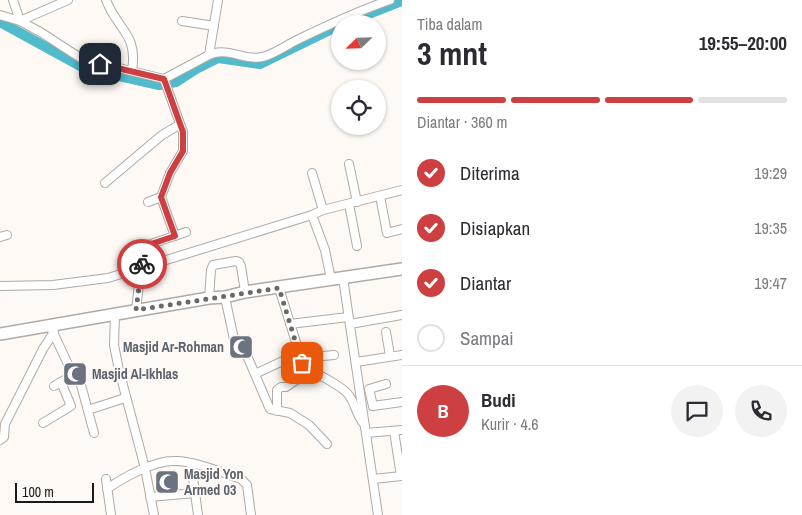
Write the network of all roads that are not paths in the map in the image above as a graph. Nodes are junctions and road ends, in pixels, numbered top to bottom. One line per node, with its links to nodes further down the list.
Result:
1 (13, 0): 8 (street)
2 (68, 0): 8 (street)
3 (106, 0): 11 (street)
4 (218, 0): 9 (street)
5 (390, 0): 10 (street)
6 (0, 15): 8 (street)
7 (182, 20): 9 (street)
8 (20, 21): 11 (street)
9 (214, 26): 10 (street)
10 (209, 55): 12 (street)
11 (132, 71): 12 (street)
12 (165, 80): 13 (street)
13 (179, 125): 16 (street); 19 (street)
14 (349, 164): 21 (street)
15 (312, 173): 22 (street)
16 (105, 183)
17 (402, 190): 18 (street)
18 (380, 196): 21 (street); 24 (street)
19 (161, 197): 20 (street); 26 (street)
20 (148, 202)
21 (353, 203): 22 (street); 27 (street)
22 (323, 210): 23 (street)
23 (312, 215): 28 (street); 31 (street)
24 (402, 229)
25 (186, 232): 26 (street)
26 (175, 236): 28 (street)
27 (357, 246)
28 (141, 267): 32 (street); 37 (street)
29 (402, 269): 30 (highway)
30 (344, 278): 31 (highway); 40 (street)
31 (331, 279): 33 (highway)
32 (0, 286)
33 (279, 288): 34 (highway); 41 (street)
34 (245, 292): 35 (highway); 36 (street)
35 (225, 297): 36 (highway); 51 (street)
36 (209, 298): 37 (highway)
37 (136, 310): 38 (highway)
38 (115, 315): 42 (highway); 56 (street)
39 (402, 315): 40 (street)
40 (349, 320): 41 (street); 49 (street)
41 (290, 324): 47 (street)
42 (52, 329): 44 (highway); 52 (street); 67 (street)
43 (386, 332): 48 (street)
44 (0, 334)
45 (334, 355): 47 (street)
46 (402, 355): 48 (street)
47 (301, 356): 50 (street); 51 (street)
48 (390, 356): 49 (street)
49 (356, 362): 55 (street)
50 (308, 372): 61 (street); 63 (street)
51 (255, 374): 61 (street)
52 (73, 376): 60 (street); 62 (street)
53 (386, 384): 54 (street)
54 (369, 389): 55 (street); 58 (street)
55 (360, 390): 59 (street)
56 (125, 398): 60 (street); 70 (street)
57 (402, 402): 58 (street)
58 (373, 406): 59 (street)
59 (363, 408): 63 (street)
60 (88, 410): 66 (street)
61 (277, 411): 68 (street)
62 (43, 423)
63 (364, 424): 65 (street)
64 (398, 430): 65 (street); 71 (street)
65 (366, 433): 73 (street)
66 (94, 434)
67 (0, 440)
68 (327, 444)
69 (191, 463): 70 (street); 75 (street); 80 (street)
70 (145, 468): 74 (street); 76 (street)
71 (401, 476): 73 (street)
72 (106, 479): 74 (street)
73 (372, 479): 81 (street)
74 (107, 489): 77 (street)
75 (195, 493): 76 (street); 79 (street)
76 (150, 497): 78 (street)
77 (112, 515)
78 (151, 515)
79 (198, 515)
80 (251, 515)
81 (375, 515)

